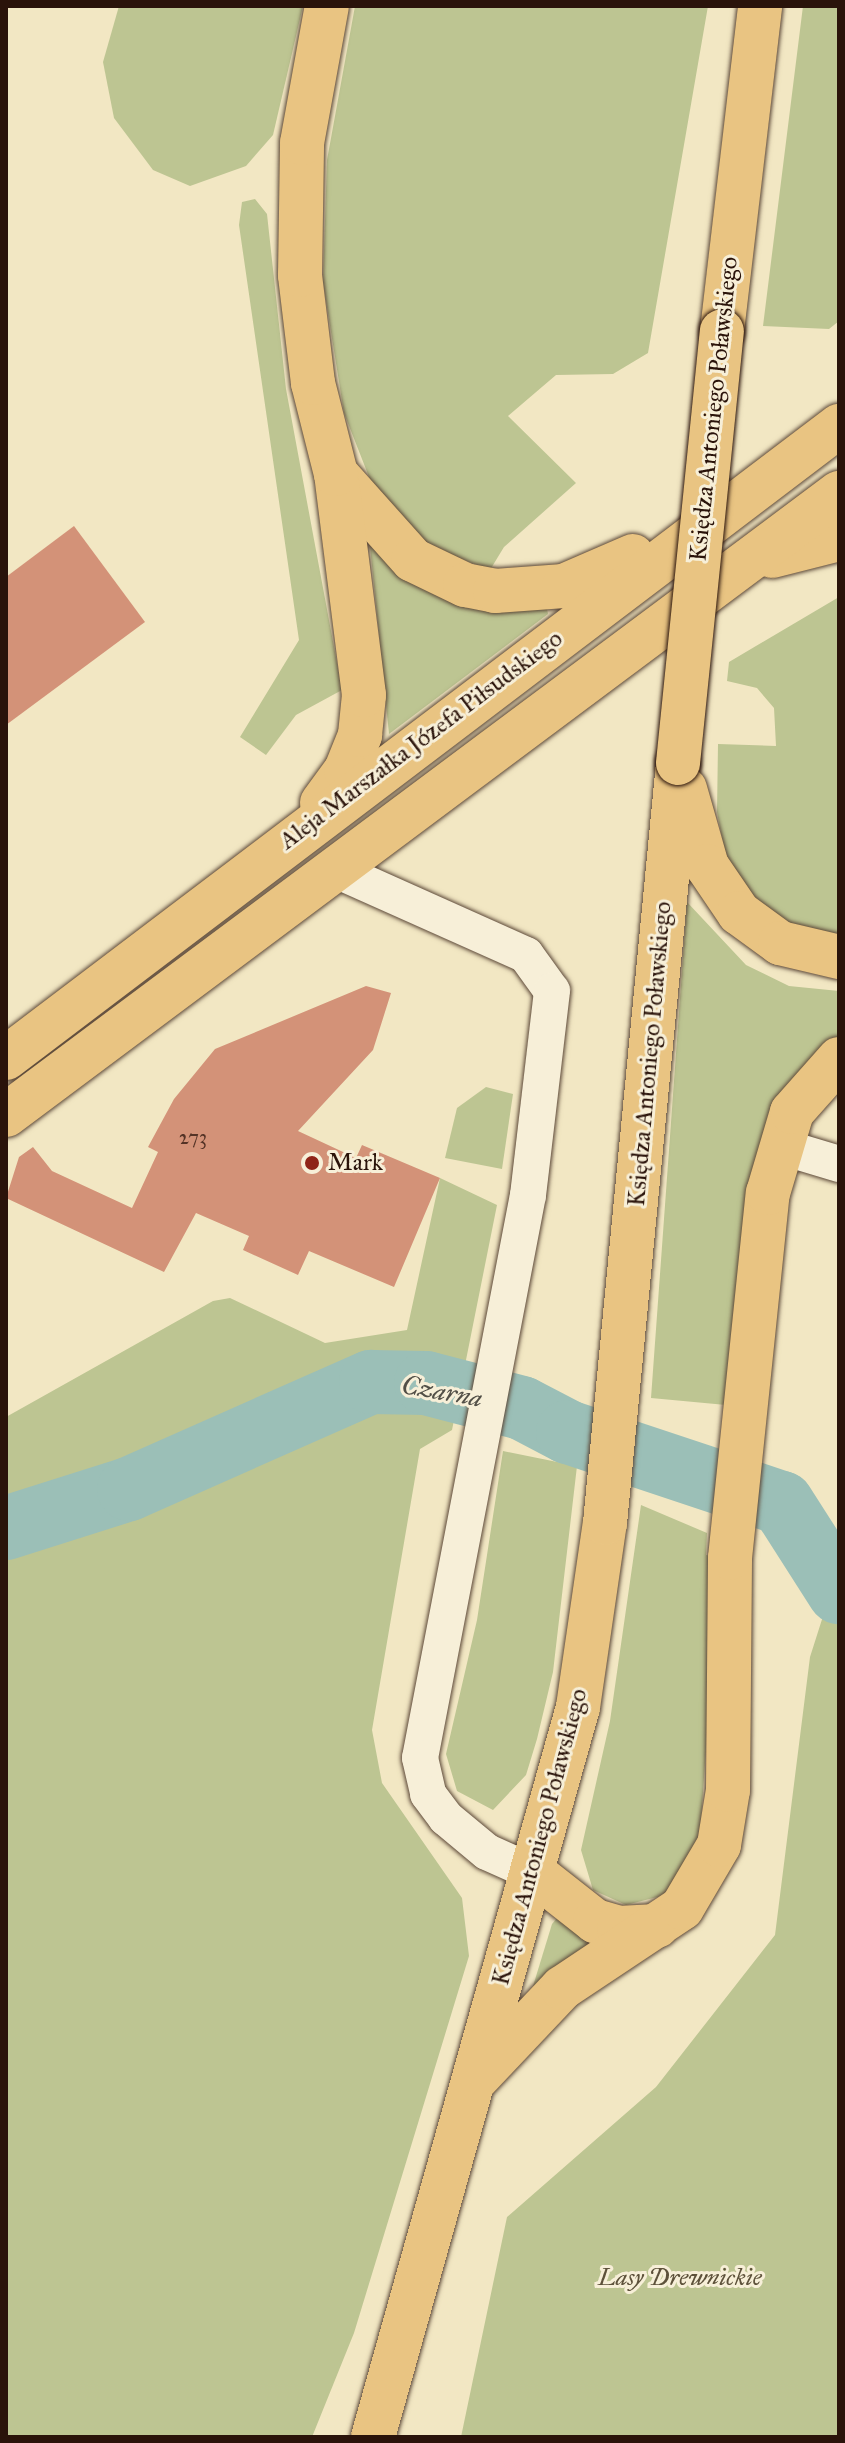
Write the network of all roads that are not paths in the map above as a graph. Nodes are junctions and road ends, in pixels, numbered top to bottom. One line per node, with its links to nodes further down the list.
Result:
1 (327, 6): 4 (main road)
2 (760, 6): 9 (main road, Księdza Antoniego Poławskiego, bridge)
3 (839, 426): 5 (main road, Aleja Marszałka Józefa Piłsudskiego)
4 (336, 474): 5 (main road); 10 (main road)
5 (756, 488): 10 (main road, Aleja Marszałka Józefa Piłsudskiego)
6 (839, 493): 8 (main road)
7 (839, 539): 8 (main road)
8 (734, 574): 11 (main road)
9 (678, 763): 12 (main road); 18 (main road, Księdza Antoniego Poławskiego)
10 (301, 830): 13 (main road, Aleja Marszałka Józefa Piłsudskiego)
11 (336, 870): 15 (main road); 18 (street)
12 (839, 957)
13 (6, 1058)
14 (839, 1059): 16 (main road)
15 (6, 1115)
16 (779, 1146): 17 (street); 19 (main road)
17 (839, 1164)
18 (534, 1873): 19 (main road); 20 (main road, Księdza Antoniego Poławskiego)
19 (657, 1926): 20 (main road)
20 (467, 2088): 21 (main road, Księdza Antoniego Poławskiego)
21 (373, 2437)

